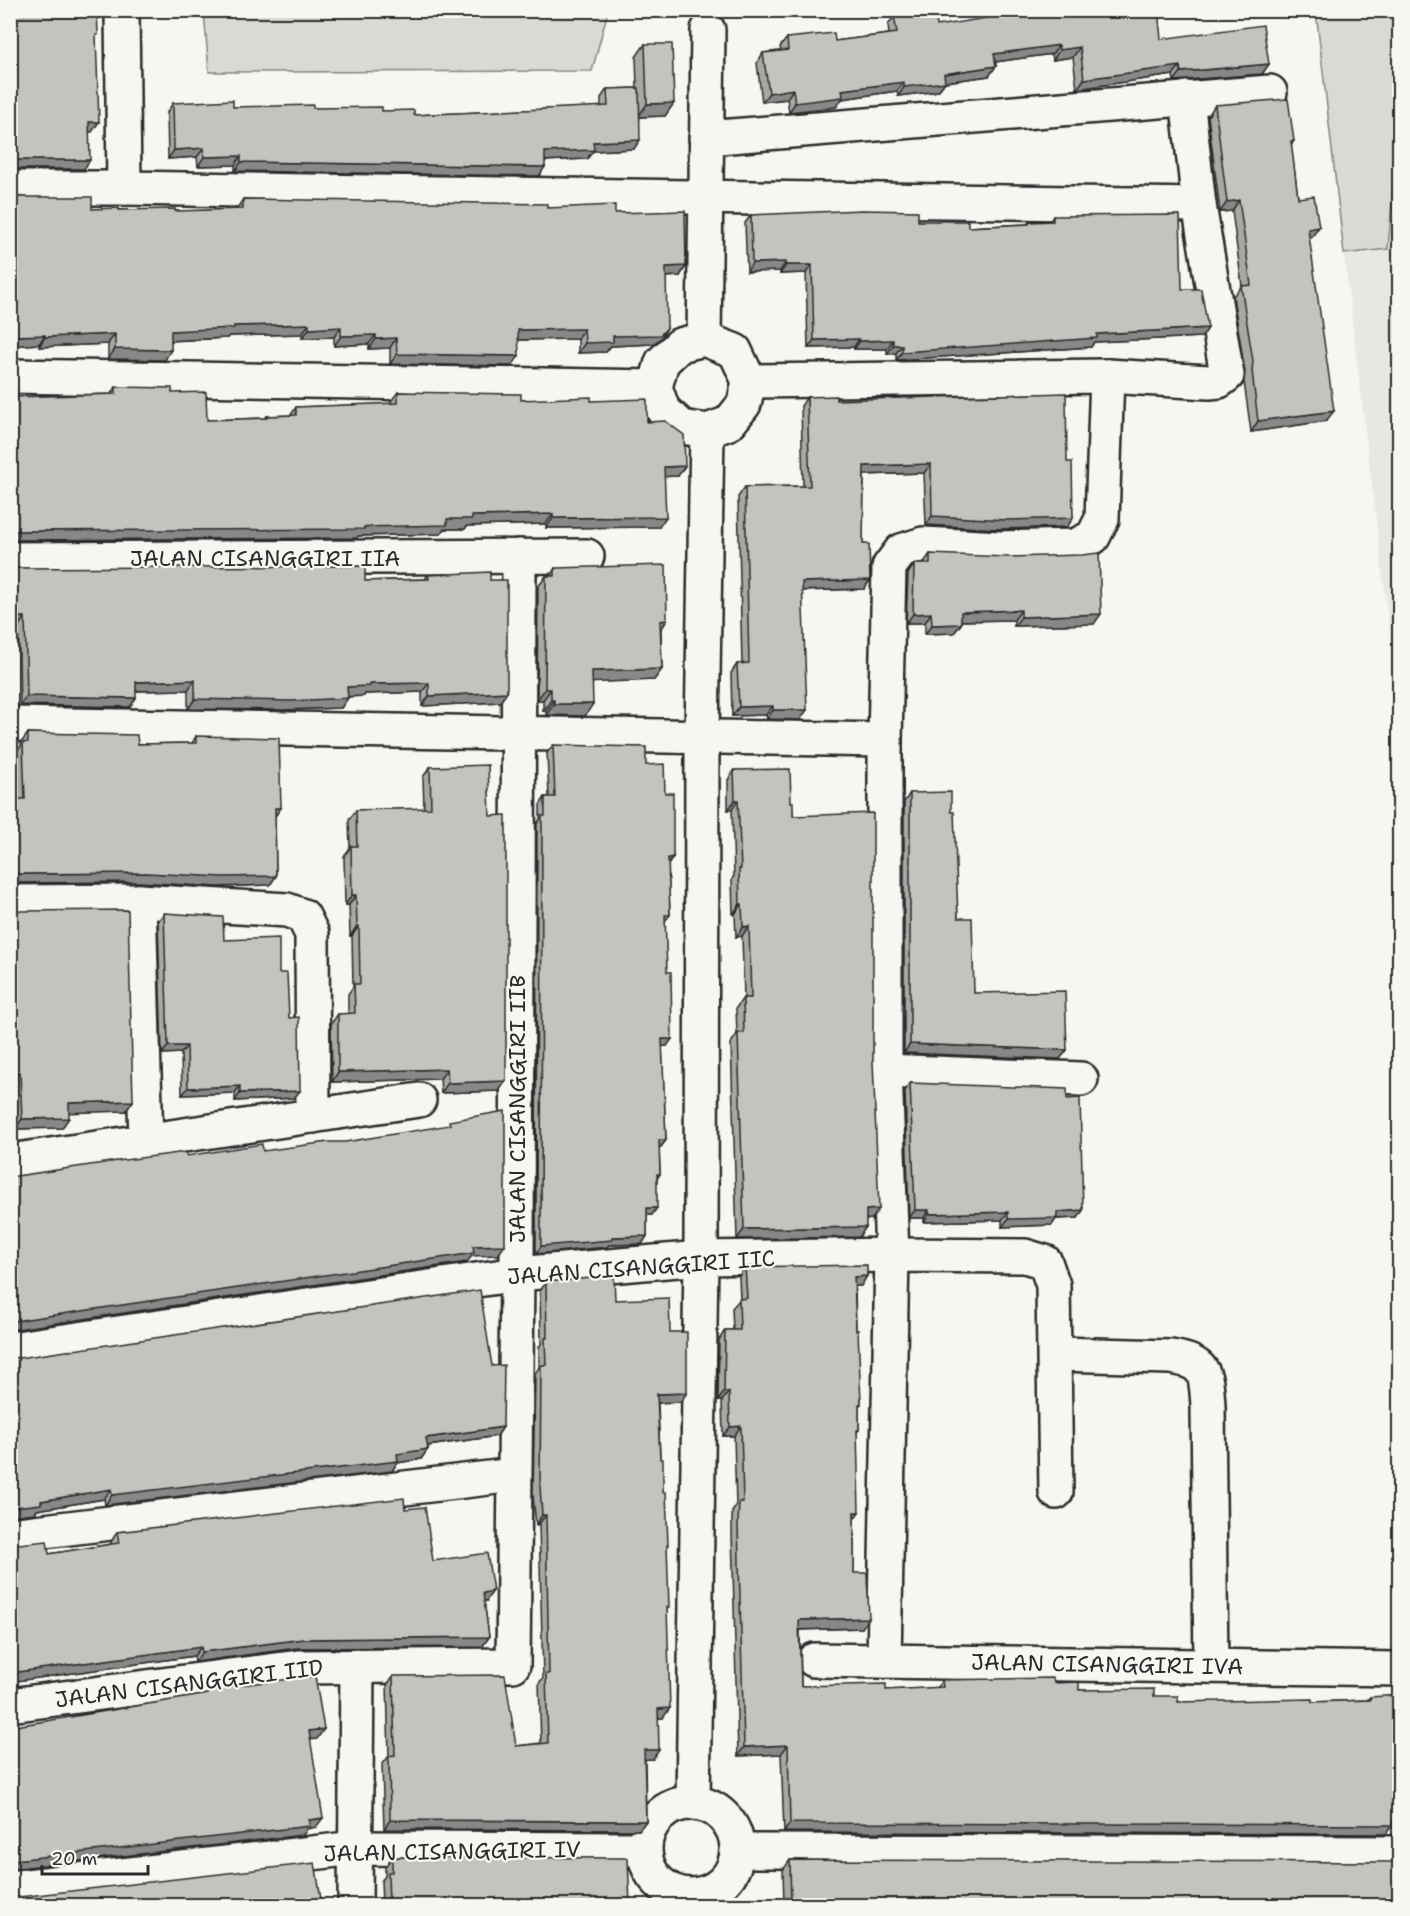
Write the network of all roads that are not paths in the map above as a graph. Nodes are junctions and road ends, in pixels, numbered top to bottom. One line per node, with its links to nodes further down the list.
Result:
1 (122, 10): 7 (street)
2 (708, 30): 5 (street)
3 (1269, 92): 4 (street)
4 (1187, 98): 5 (street); 9 (street)
5 (706, 138): 8 (street)
6 (10, 188): 7 (street)
7 (124, 188): 8 (street)
8 (705, 198): 9 (street); 10 (street)
9 (1199, 205): 12 (street)
10 (704, 339): 13 (street); 14 (street)
11 (10, 376): 14 (street)
12 (1107, 376): 13 (street); 22 (street)
13 (749, 381): 15 (street)
14 (656, 387): 15 (street)
15 (707, 431): 21 (street)
16 (519, 556): 17 (street, JALAN CISANGGIRI IIA); 18 (street, JALAN CISANGGIRI IIA); 20 (street)
17 (587, 556)
18 (10, 560)
19 (10, 724): 20 (street)
20 (518, 733): 21 (street); 33 (street, JALAN CISANGGIRI IIB)
21 (702, 736): 22 (street); 32 (street)
22 (885, 740): 25 (street)
23 (139, 901): 24 (street); 28 (street); 29 (street)
24 (10, 902)
25 (885, 1071): 26 (street); 31 (street)
26 (1081, 1079)
27 (419, 1100): 28 (street)
28 (313, 1116): 29 (street)
29 (146, 1141): 30 (street)
30 (10, 1161)
31 (892, 1255): 32 (street, JALAN CISANGGIRI IIC); 35 (street, JALAN CISANGGIRI IIC); 40 (street)
32 (701, 1258): 33 (street, JALAN CISANGGIRI IIC); 46 (street)
33 (517, 1274): 34 (street, JALAN CISANGGIRI IIC); 36 (street, JALAN CISANGGIRI IIB)
34 (10, 1348)
35 (1055, 1354): 37 (street, JALAN CISANGGIRI IIC); 43 (street)
36 (514, 1475): 38 (street); 41 (street, JALAN CISANGGIRI IIB)
37 (1056, 1492)
38 (10, 1535)
39 (814, 1660): 40 (street, JALAN CISANGGIRI IVA)
40 (884, 1661): 43 (street, JALAN CISANGGIRI IVA)
41 (513, 1665): 42 (street, JALAN CISANGGIRI IID)
42 (357, 1666): 45 (street, JALAN CISANGGIRI IID); 47 (street)
43 (1211, 1666): 44 (street, JALAN CISANGGIRI IVA)
44 (1400, 1669)
45 (10, 1705)
46 (693, 1802): 48 (street); 49 (street)
47 (356, 1848): 48 (street, JALAN CISANGGIRI IV); 51 (street, JALAN CISANGGIRI IV); 53 (street)
48 (644, 1849): 52 (street)
49 (738, 1851): 50 (street); 52 (street)
50 (1400, 1853)
51 (10, 1888)
52 (696, 1900)
53 (355, 1905)

